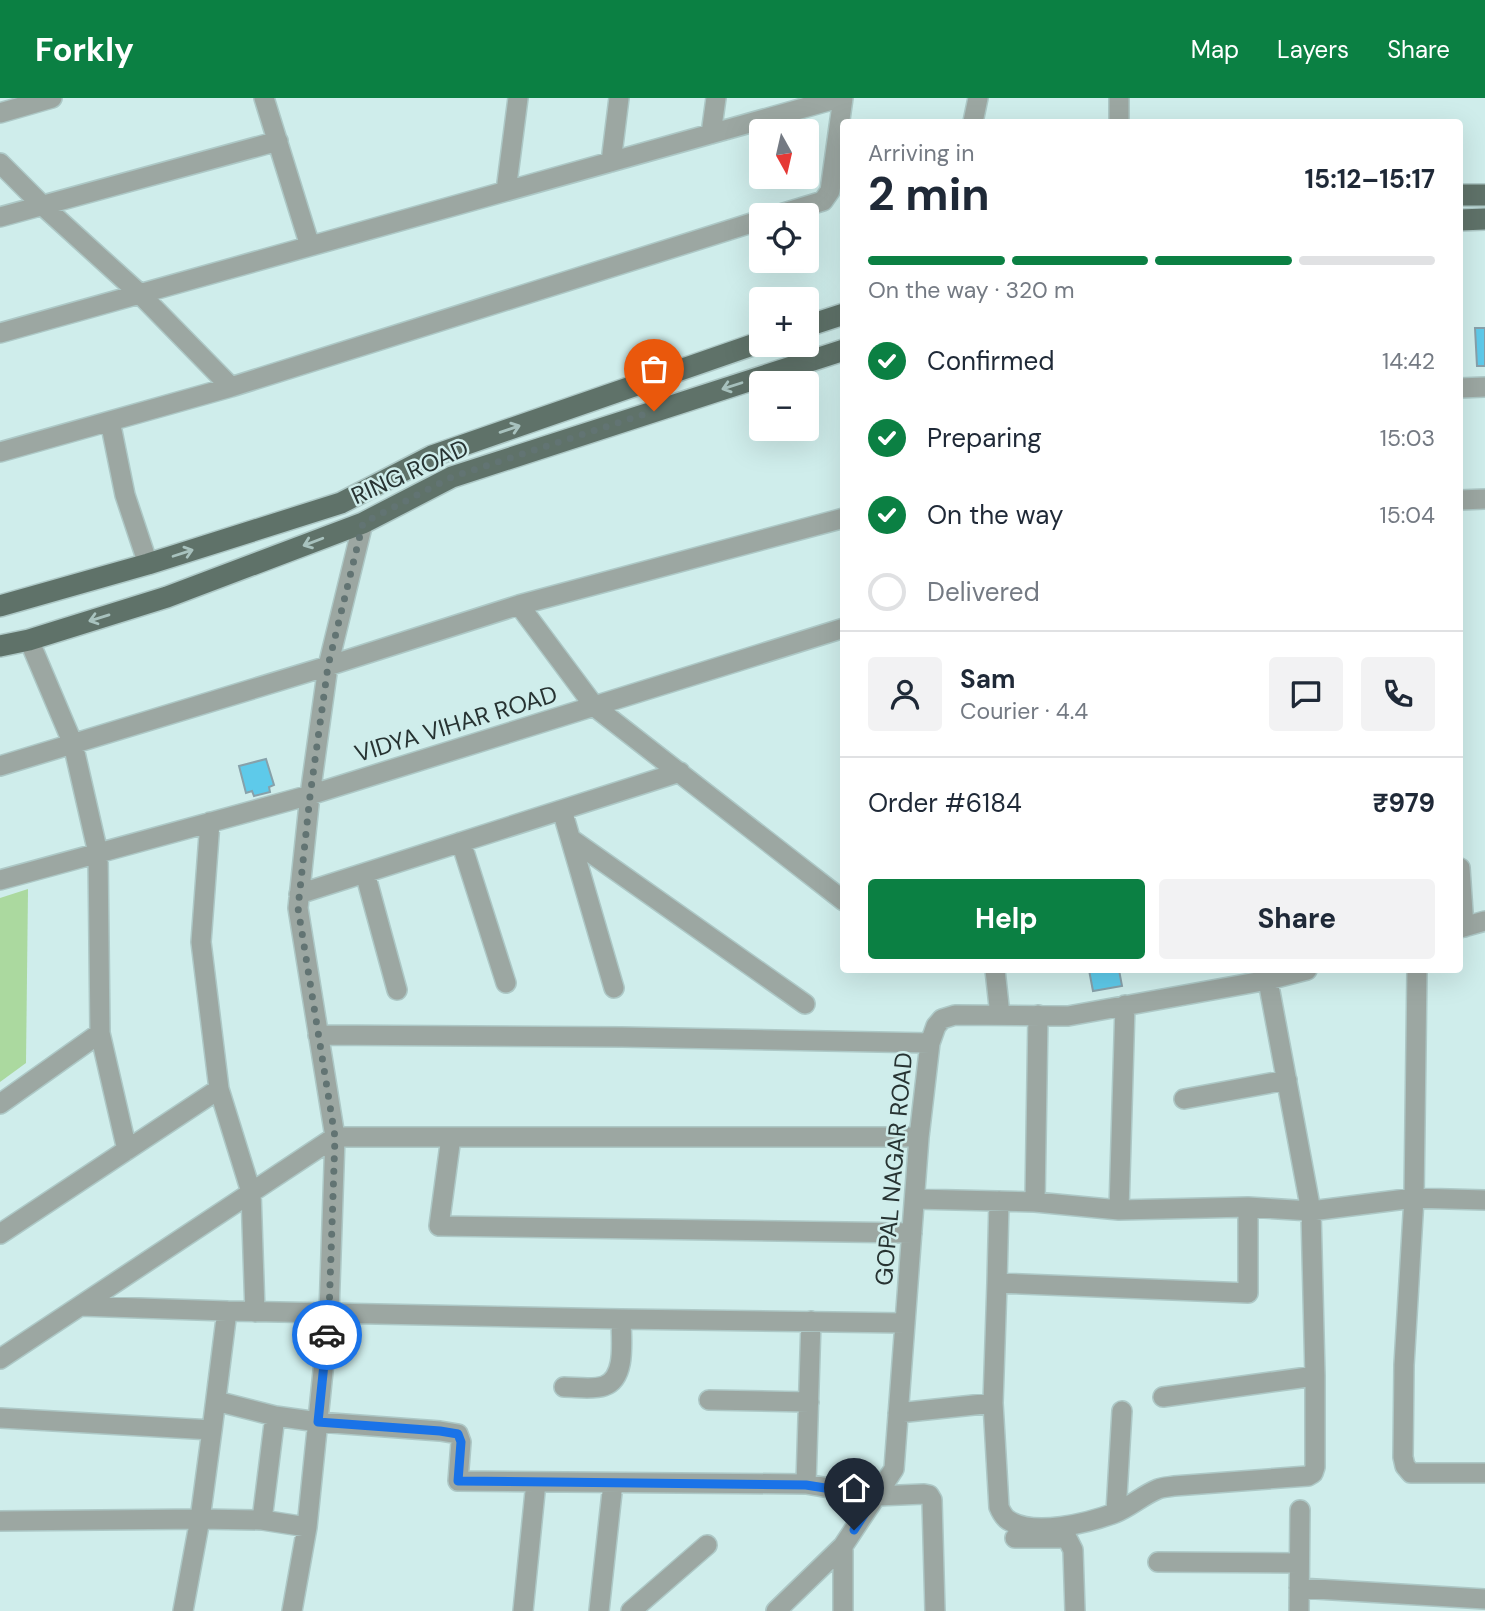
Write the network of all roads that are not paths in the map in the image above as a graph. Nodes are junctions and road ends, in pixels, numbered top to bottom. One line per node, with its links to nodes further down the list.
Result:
1 (52, 98): 9 (street)
2 (264, 98): 13 (street)
3 (518, 98): 16 (street)
4 (619, 98): 14 (street)
5 (716, 98): 12 (street)
6 (841, 98): 12 (street); 19 (street)
7 (978, 98): 10 (street)
8 (1119, 98): 11 (street)
9 (0, 113)
10 (974, 119)
11 (1119, 119)
12 (710, 134): 14 (street)
13 (278, 141): 20 (street); 25 (street)
14 (611, 162): 16 (street)
15 (0, 163): 20 (street)
16 (506, 191): 25 (street)
17 (1485, 194): 18 (main road)
18 (1463, 195)
19 (816, 203)
20 (42, 205): 21 (street); 26 (street)
21 (0, 217)
22 (1485, 219): 23 (main road)
23 (1463, 220)
24 (749, 224): 32 (street)
25 (310, 246): 26 (street)
26 (140, 294): 29 (street); 32 (street)
27 (840, 315): 28 (main road)
28 (819, 323)
29 (0, 333)
30 (749, 346): 41 (main road, RING ROAD, one-way to 30)
31 (840, 351): 40 (main road, RING ROAD, one-way to 40)
32 (231, 387): 35 (street)
33 (1485, 387): 34 (street)
34 (1463, 388)
35 (110, 421): 36 (street); 41 (street)
36 (0, 452)
37 (1485, 499): 38 (street)
38 (1463, 500)
39 (840, 519): 42 (street)
40 (363, 523): 45 (main road, RING ROAD, one-way to 45); 47 (street)
41 (148, 564): 43 (main road, RING ROAD)
42 (519, 605): 47 (street); 48 (street)
43 (0, 606)
44 (840, 629): 48 (street, VIDYA VIHAR ROAD)
45 (29, 640): 46 (main road, RING ROAD); 49 (street)
46 (0, 646)
47 (328, 666): 49 (street); 52 (street)
48 (595, 707): 51 (street); 52 (street, VIDYA VIHAR ROAD)
49 (73, 744): 50 (street); 57 (street)
50 (0, 766)
51 (680, 772): 53 (street); 61 (street)
52 (310, 796): 54 (street, VIDYA VIHAR ROAD); 60 (street)
53 (562, 810): 55 (street); 56 (street)
54 (210, 822): 57 (street, VIDYA VIHAR ROAD); 78 (street)
55 (570, 839): 68 (street); 70 (street)
56 (461, 842): 58 (street); 67 (street)
57 (99, 853): 59 (street, VIDYA VIHAR ROAD); 74 (street)
58 (365, 873): 60 (street); 69 (street)
59 (0, 880)
60 (299, 894): 75 (street)
61 (840, 898)
62 (1485, 921): 63 (street)
63 (1463, 927)
64 (995, 973): 72 (street)
65 (1416, 973): 86 (street)
66 (1267, 975): 71 (street, GOPAL NAGAR ROAD); 77 (street)
67 (506, 983)
68 (614, 988)
69 (397, 990)
70 (805, 1004)
71 (1125, 1006): 73 (street, GOPAL NAGAR ROAD); 92 (street)
72 (1000, 1015): 73 (street, GOPAL NAGAR ROAD); 76 (street, GOPAL NAGAR ROAD)
73 (1038, 1015): 90 (street)
74 (100, 1033): 80 (street); 84 (street)
75 (318, 1035): 76 (street); 81 (street)
76 (930, 1043): 83 (street, GOPAL NAGAR ROAD)
77 (1287, 1080): 79 (street); 93 (street)
78 (219, 1088): 84 (street); 85 (street)
79 (1184, 1099)
80 (0, 1104)
81 (335, 1137): 82 (street); 85 (street); 100 (street)
82 (451, 1137): 83 (street); 94 (street)
83 (919, 1137): 87 (street, GOPAL NAGAR ROAD)
84 (127, 1150): 95 (street)
85 (251, 1192): 97 (street); 99 (street)
86 (1414, 1198): 88 (street); 93 (street); 118 (street)
87 (915, 1199): 89 (street); 94 (street, GOPAL NAGAR ROAD)
88 (1485, 1200)
89 (999, 1201): 90 (street); 96 (street)
90 (1035, 1202): 92 (street)
91 (1248, 1207): 92 (street); 93 (street); 96 (street)
92 (1119, 1210)
93 (1311, 1211): 105 (street)
94 (912, 1233): 103 (street, GOPAL NAGAR ROAD)
95 (0, 1234)
96 (997, 1283): 111 (street)
97 (80, 1306): 98 (street); 104 (street)
98 (227, 1311): 99 (street); 109 (street)
99 (255, 1312): 100 (street)
100 (329, 1313): 101 (street); 116 (street)
101 (621, 1319): 102 (street); 106 (street)
102 (811, 1321): 103 (street); 110 (street)
103 (905, 1323): 113 (street, GOPAL NAGAR ROAD)
104 (0, 1359)
105 (1315, 1376): 107 (street); 124 (street)
106 (564, 1387)
107 (1163, 1397)
108 (709, 1399): 110 (street)
109 (216, 1401): 114 (street); 117 (street)
110 (809, 1402): 121 (street)
111 (993, 1403): 113 (street); 124 (street)
112 (1122, 1411): 124 (street)
113 (898, 1413): 122 (street, GOPAL NAGAR ROAD)
114 (275, 1416): 116 (street); 126 (street)
115 (0, 1418): 117 (street)
116 (318, 1422): 119 (street); 128 (street)
117 (212, 1430): 125 (street)
118 (1485, 1474)
119 (536, 1482): 120 (street); 138 (street)
120 (613, 1483): 121 (street); 139 (street)
121 (806, 1485): 122 (street)
122 (876, 1496): 131 (street, GOPAL NAGAR ROAD); 143 (street)
123 (1300, 1510): 133 (street)
124 (1116, 1512)
125 (200, 1519): 126 (street); 127 (street); 136 (street)
126 (262, 1520): 128 (street)
127 (0, 1521)
128 (307, 1527): 137 (street)
129 (1015, 1538): 144 (street)
130 (708, 1545): 140 (street)
131 (844, 1546): 141 (street, GOPAL NAGAR ROAD); 142 (street)
132 (1158, 1562): 133 (street)
133 (1299, 1563): 134 (street)
134 (1299, 1588): 135 (street); 145 (street)
135 (1485, 1599)
136 (183, 1611)
137 (292, 1611)
138 (523, 1611)
139 (599, 1611)
140 (631, 1611)
141 (776, 1611)
142 (843, 1611)
143 (935, 1611)
144 (1075, 1611)
145 (1298, 1611)

